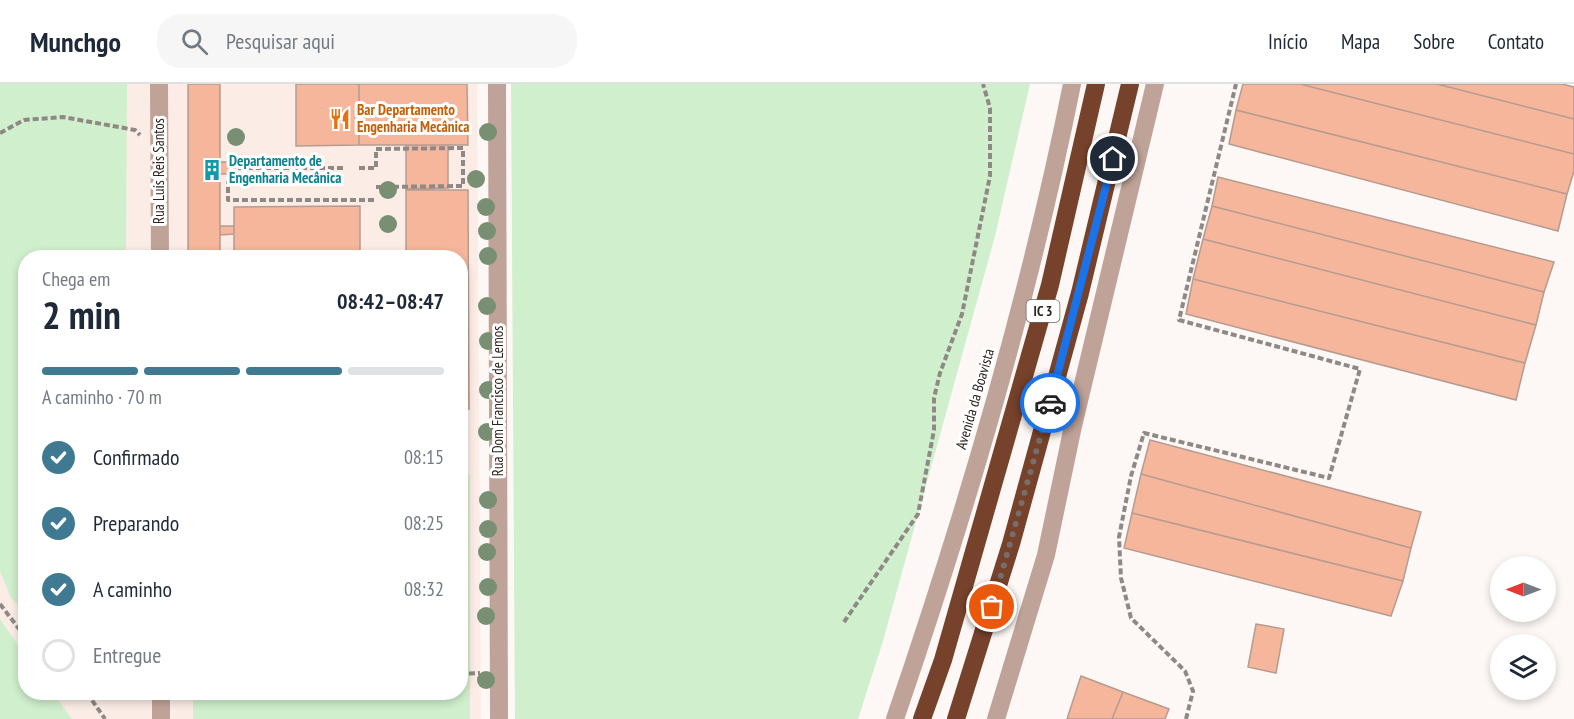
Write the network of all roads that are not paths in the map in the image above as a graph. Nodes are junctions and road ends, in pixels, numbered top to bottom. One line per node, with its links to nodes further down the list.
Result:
1 (159, 84): 7 (street, Rua Luís Reis Santos)
2 (497, 84): 10 (street, Rua Dom Francisco de Lemos)
3 (1072, 84): 11 (street, Avenida da Boavista)
4 (1096, 84): 12 (highway, IC 3)
5 (1130, 84): 13 (highway, IC 3)
6 (1155, 84): 14 (street)
7 (160, 250)
8 (161, 700): 9 (street)
9 (161, 719)
10 (499, 719)
11 (896, 719)
12 (922, 719)
13 (956, 719)
14 (996, 719)

